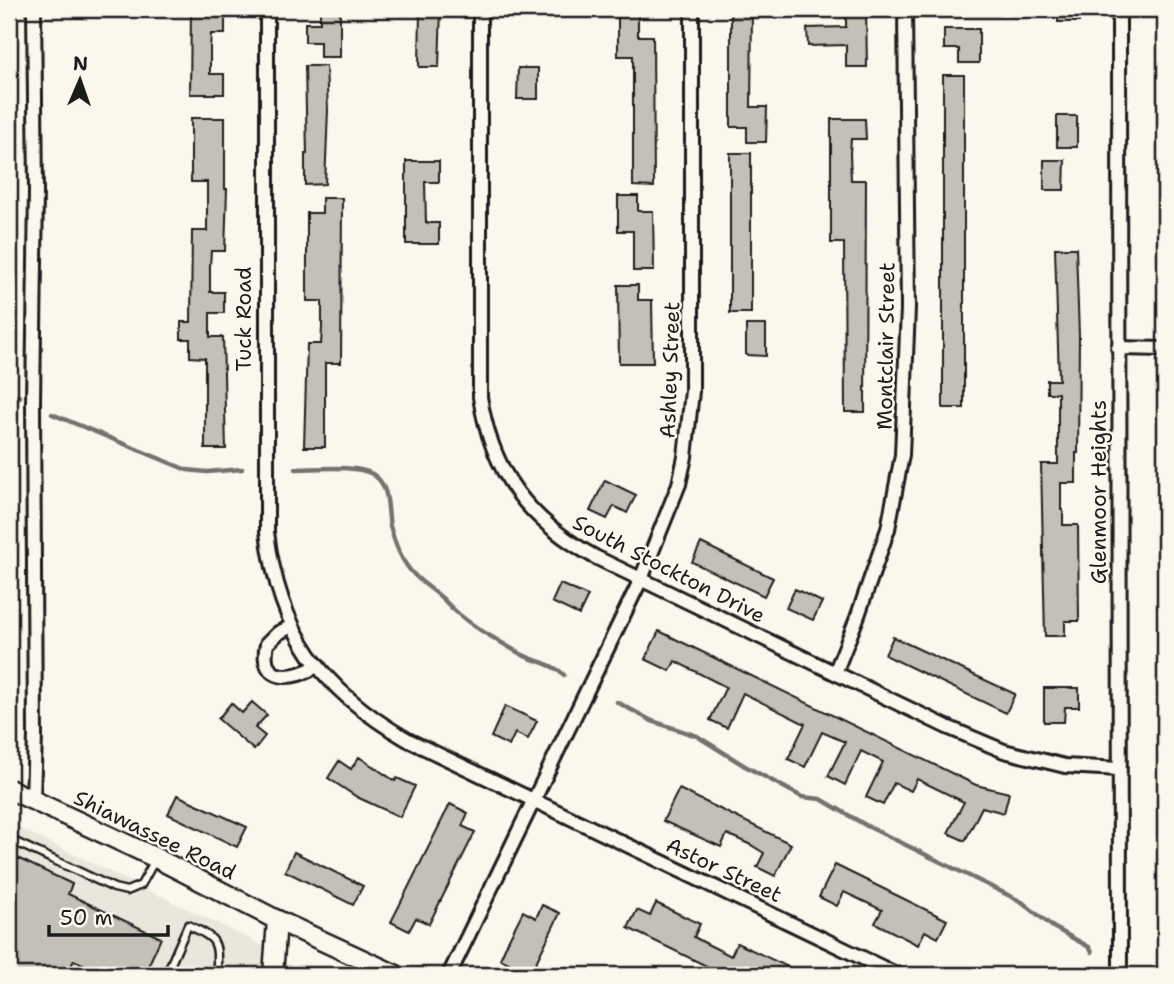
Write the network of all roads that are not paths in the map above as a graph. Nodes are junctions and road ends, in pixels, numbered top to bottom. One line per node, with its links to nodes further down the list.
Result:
1 (34, 9): 15 (street)
2 (267, 9): 10 (street, Tuck Road)
3 (480, 9): 9 (street, South Stockton Drive)
4 (692, 9): 9 (street, Ashley Street)
5 (905, 9): 12 (street, Montclair Street)
6 (1119, 9): 7 (street, Glenmoor Heights)
7 (1118, 348): 8 (street); 13 (street, Glenmoor Heights)
8 (1165, 349)
9 (641, 579): 12 (street, South Stockton Drive); 16 (street, Ashley Street)
10 (292, 626): 11 (street, Tuck Road); 11 (street)
11 (318, 665): 16 (street, Tuck Road)
12 (835, 673): 13 (street, South Stockton Drive)
13 (1119, 769): 26 (street, Glenmoor Heights)
14 (9, 789): 15 (street, Shiawassee Road)
15 (33, 800): 18 (street, Shiawassee Road)
16 (533, 800): 24 (street, Ashley Street); 25 (street, Astor Street)
17 (9, 839): 18 (lane)
18 (156, 858): 19 (street, Shiawassee Road)
19 (277, 920): 22 (street); 23 (street, Shiawassee Road)
20 (166, 975): 21 (lane)
21 (217, 975)
22 (273, 975)
23 (396, 975)
24 (449, 975)
25 (898, 975)
26 (1120, 975)

